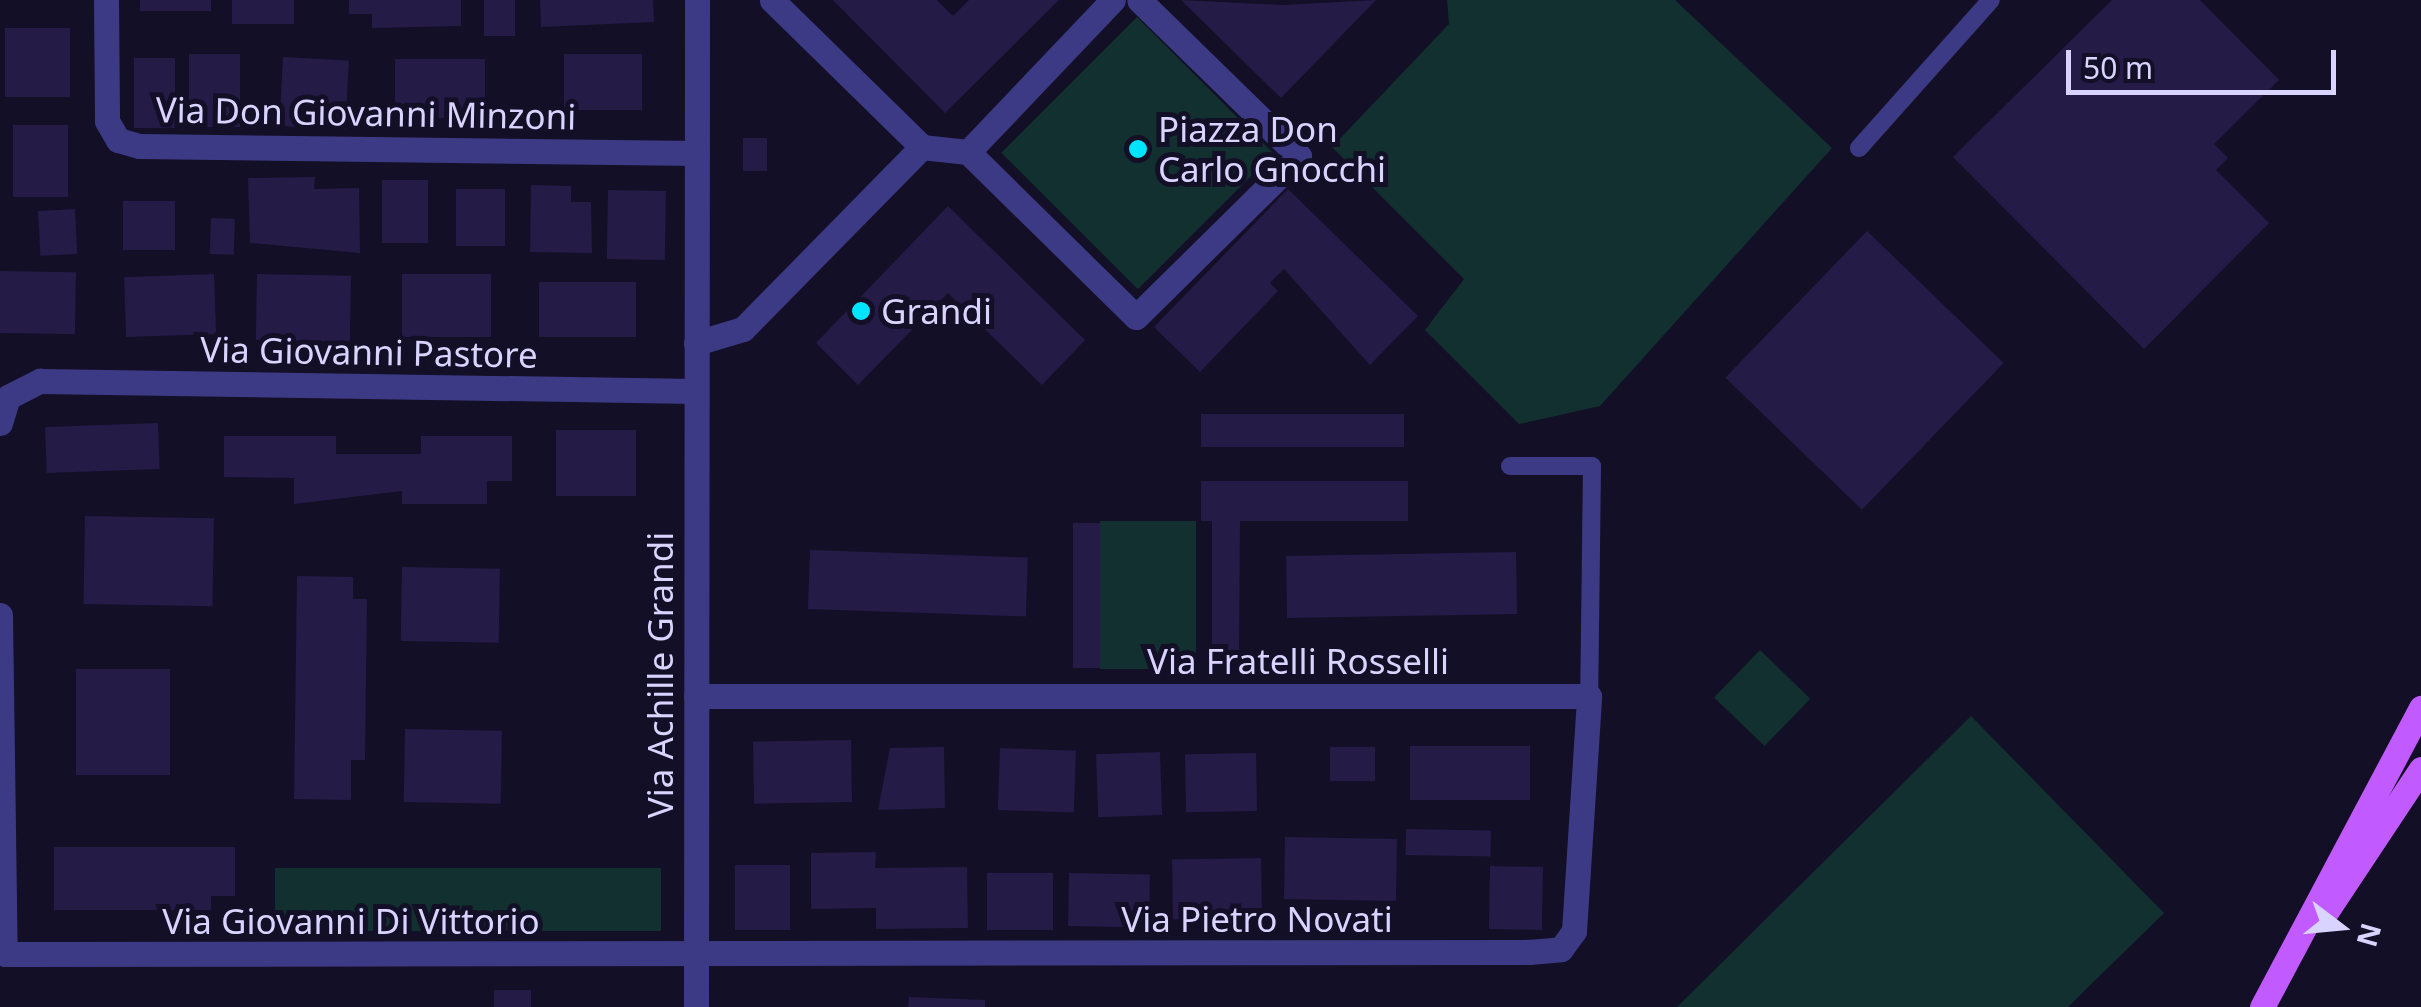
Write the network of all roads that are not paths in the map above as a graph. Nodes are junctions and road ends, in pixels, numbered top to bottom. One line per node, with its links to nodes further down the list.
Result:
1 (106, 0): 10 (street, Via Don Giovanni Minzoni)
2 (697, 0): 10 (street, Via Achille Grandi)
3 (772, 0): 7 (street)
4 (1113, 0): 9 (street)
5 (1139, 0): 9 (street)
6 (1990, 0): 8 (lane)
7 (922, 146): 9 (street); 11 (street)
8 (1859, 148)
9 (968, 152)
10 (697, 153): 11 (street, Via Achille Grandi)
11 (696, 342): 12 (street, Via Achille Grandi)
12 (696, 391): 13 (street, Via Giovanni Pastore); 16 (street, Via Achille Grandi)
13 (0, 423)
14 (1510, 466): 17 (lane)
15 (0, 615): 20 (street, Via Giovanni Di Vittorio)
16 (696, 696): 17 (street, Via Fratelli Rosselli); 21 (street, Via Achille Grandi)
17 (1589, 696): 21 (street, Via Pietro Novati)
18 (2421, 708): 22 (main road)
19 (2421, 769): 22 (main road)
20 (2, 954): 21 (street, Via Giovanni Di Vittorio)
21 (696, 958): 23 (street, Via Achille Grandi)
22 (2276, 984): 24 (main road)
23 (696, 1007)
24 (2262, 1007)

